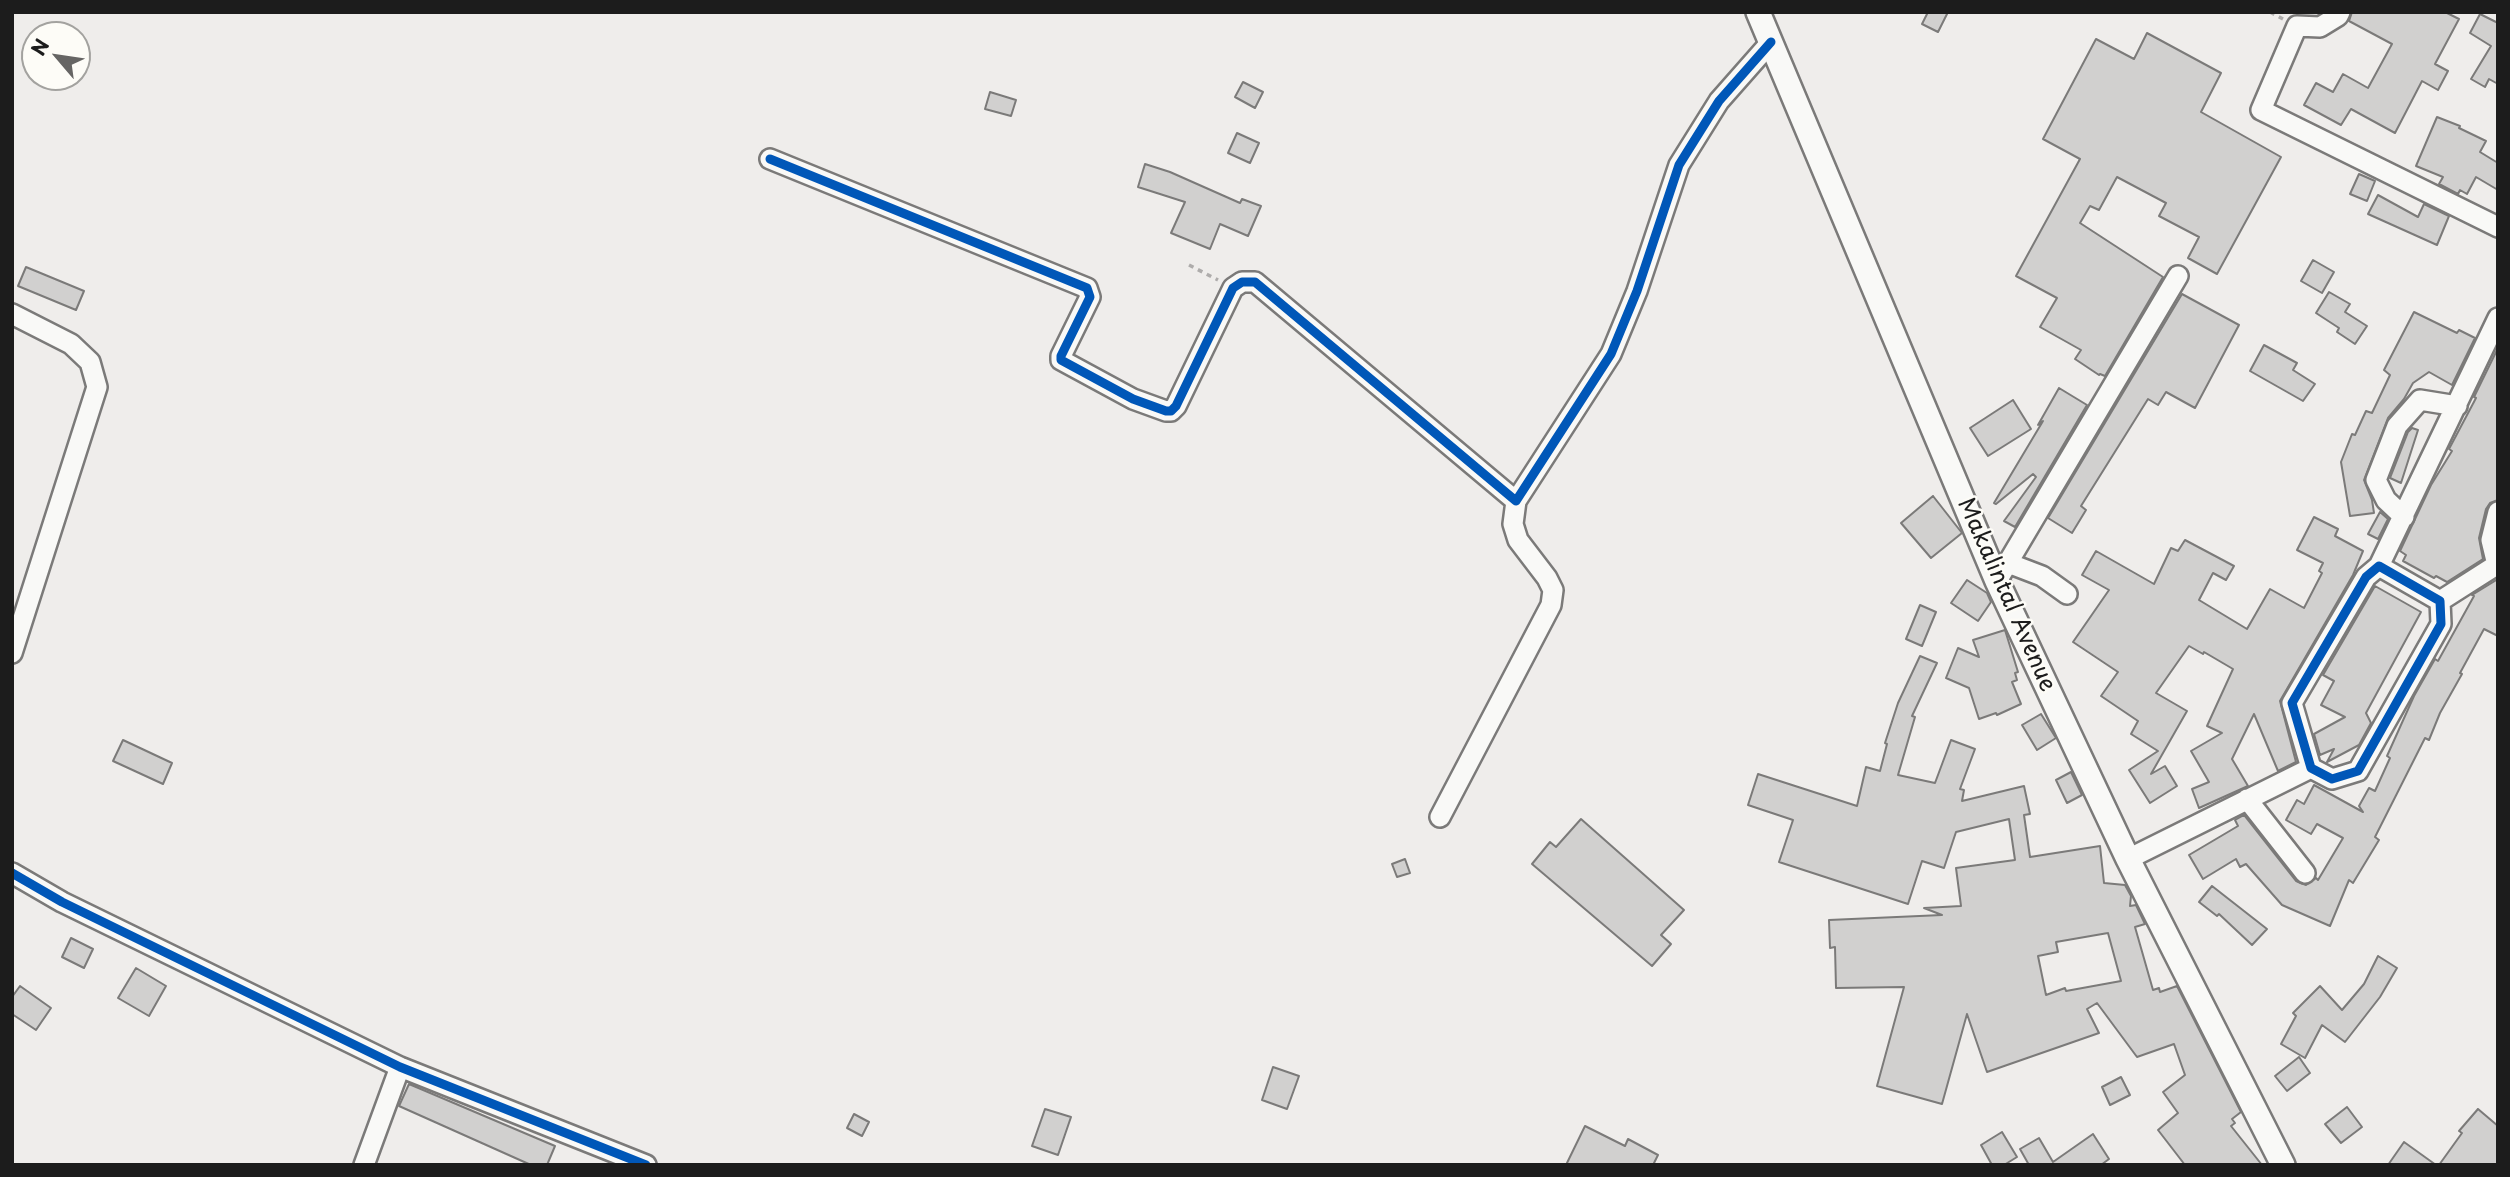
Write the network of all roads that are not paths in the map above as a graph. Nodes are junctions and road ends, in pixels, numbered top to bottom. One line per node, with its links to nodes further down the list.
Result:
1 (1758, 12): 3 (main road, Makalintal Avenue)
2 (2340, 12): 5 (street)
3 (1771, 42): 10 (street); 15 (main road, Makalintal Avenue)
4 (770, 159): 10 (street)
5 (2498, 227)
6 (2178, 276): 15 (street)
7 (12, 314): 18 (street)
8 (2498, 318): 9 (street)
9 (2457, 406): 12 (street); 12 (street)
10 (1516, 501): 21 (street)
11 (2498, 512): 13 (street)
12 (2404, 517): 14 (street)
13 (2497, 564): 17 (street)
14 (2379, 566): 17 (street); 19 (street)
15 (2002, 572): 16 (street); 22 (main road, Makalintal Avenue)
16 (2067, 594)
17 (2440, 601): 19 (street)
18 (12, 653)
19 (2311, 768): 20 (street)
20 (2247, 799): 22 (street); 23 (street)
21 (1440, 817)
22 (2128, 859): 28 (main road, Makalintal Avenue)
23 (2305, 873)
24 (13, 875): 25 (street)
25 (400, 1067): 26 (street); 27 (street)
26 (364, 1165)
27 (646, 1165)
28 (2283, 1165)

